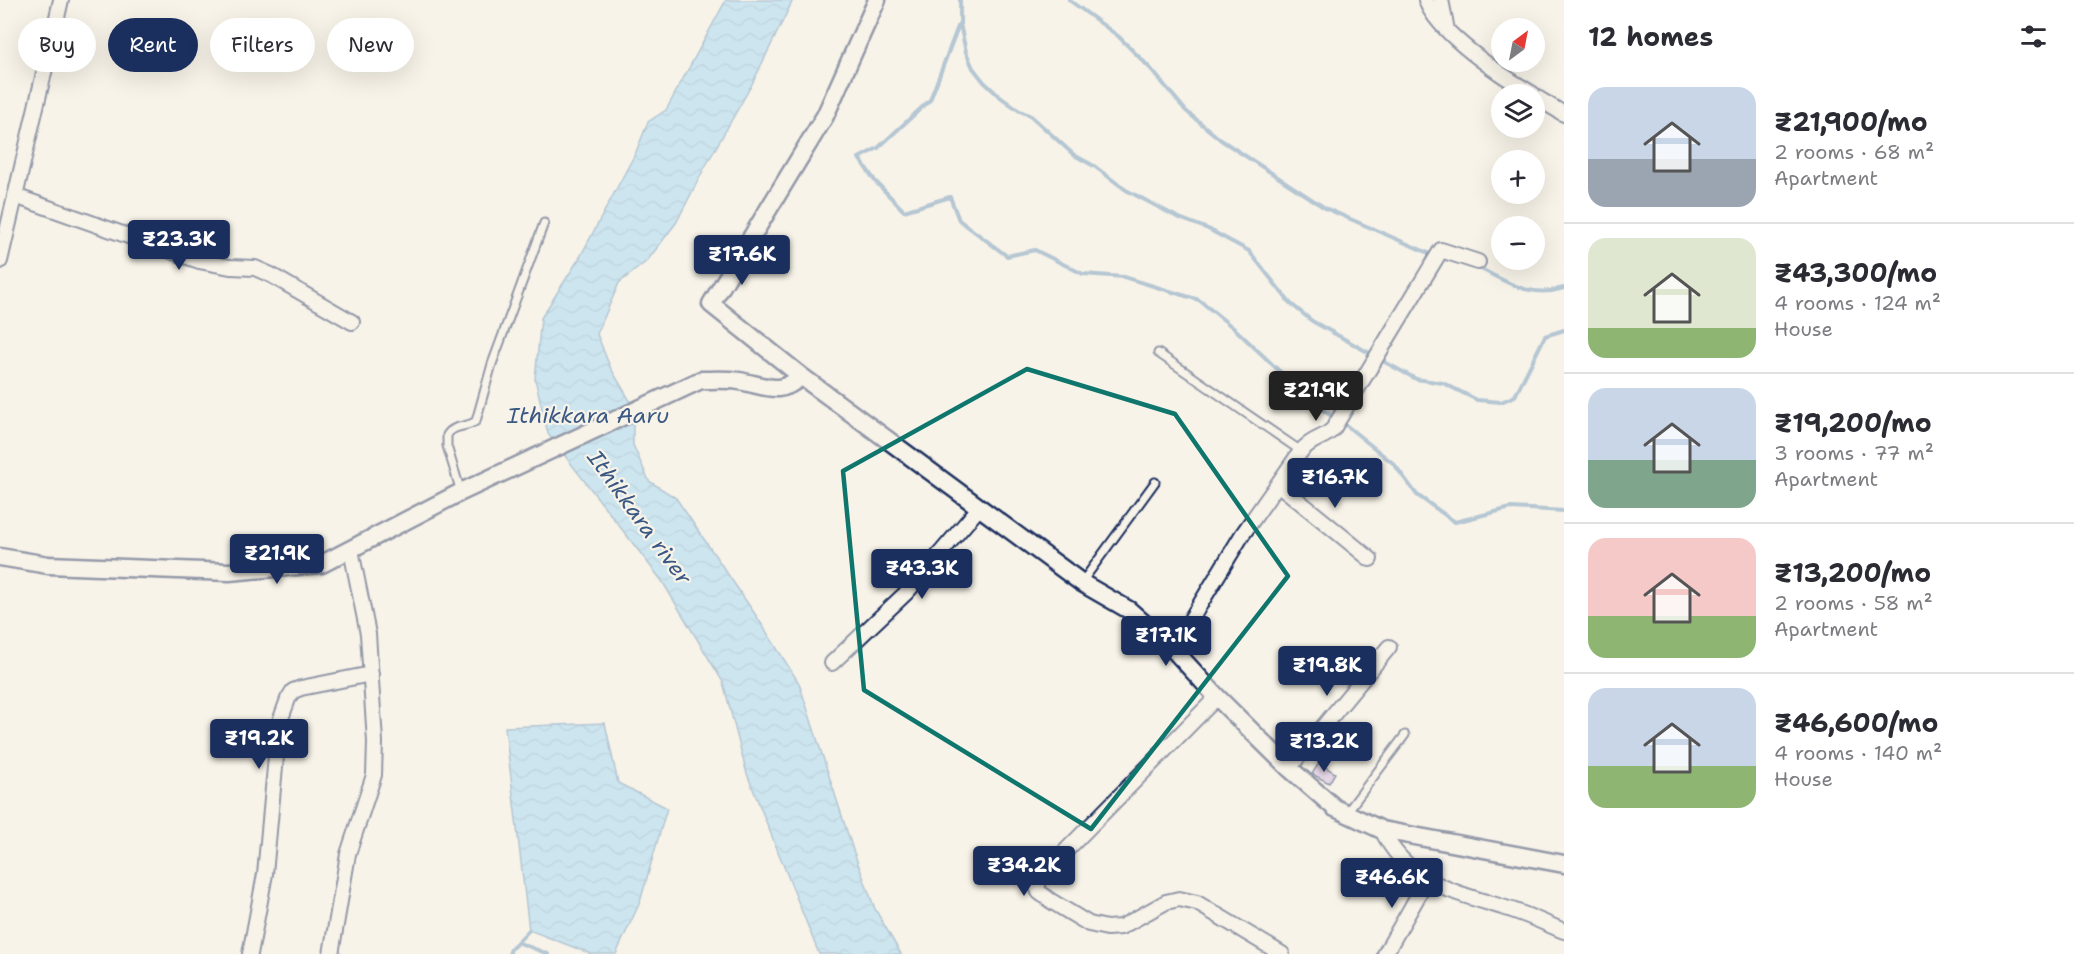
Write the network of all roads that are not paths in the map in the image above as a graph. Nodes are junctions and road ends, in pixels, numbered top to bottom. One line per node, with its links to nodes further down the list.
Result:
1 (61, 0): 9 (street)
2 (877, 0): 15 (street)
3 (1426, 0): 5 (street)
4 (1441, 0): 5 (street)
5 (1448, 32): 6 (street)
6 (1515, 84)
7 (1545, 102): 8 (street)
8 (1564, 114)
9 (15, 196): 11 (street); 13 (street)
10 (544, 223): 19 (lane)
11 (0, 261)
12 (1478, 262): 16 (street)
13 (352, 321)
14 (1158, 353): 16 (lane)
15 (801, 376): 19 (street); 20 (street)
16 (1301, 451): 18 (street)
17 (1155, 482): 24 (lane)
18 (1278, 484): 23 (street); 26 (street)
19 (461, 492): 21 (street)
20 (979, 508): 24 (street); 27 (street)
21 (351, 550): 22 (street); 28 (street)
22 (0, 557)
23 (1370, 559)
24 (1082, 582): 26 (street)
25 (1389, 647): 31 (street)
26 (1173, 649): 29 (street)
27 (832, 663)
28 (371, 674): 37 (street); 38 (street)
29 (1217, 697): 31 (street); 39 (street)
30 (1405, 735): 32 (lane)
31 (1288, 768): 32 (street)
32 (1346, 813): 33 (street)
33 (1382, 830): 34 (street); 35 (street)
34 (1564, 864)
35 (1427, 880): 36 (street); 40 (street)
36 (1564, 931)
37 (250, 954)
38 (331, 954)
39 (1282, 954)
40 (1385, 954)

